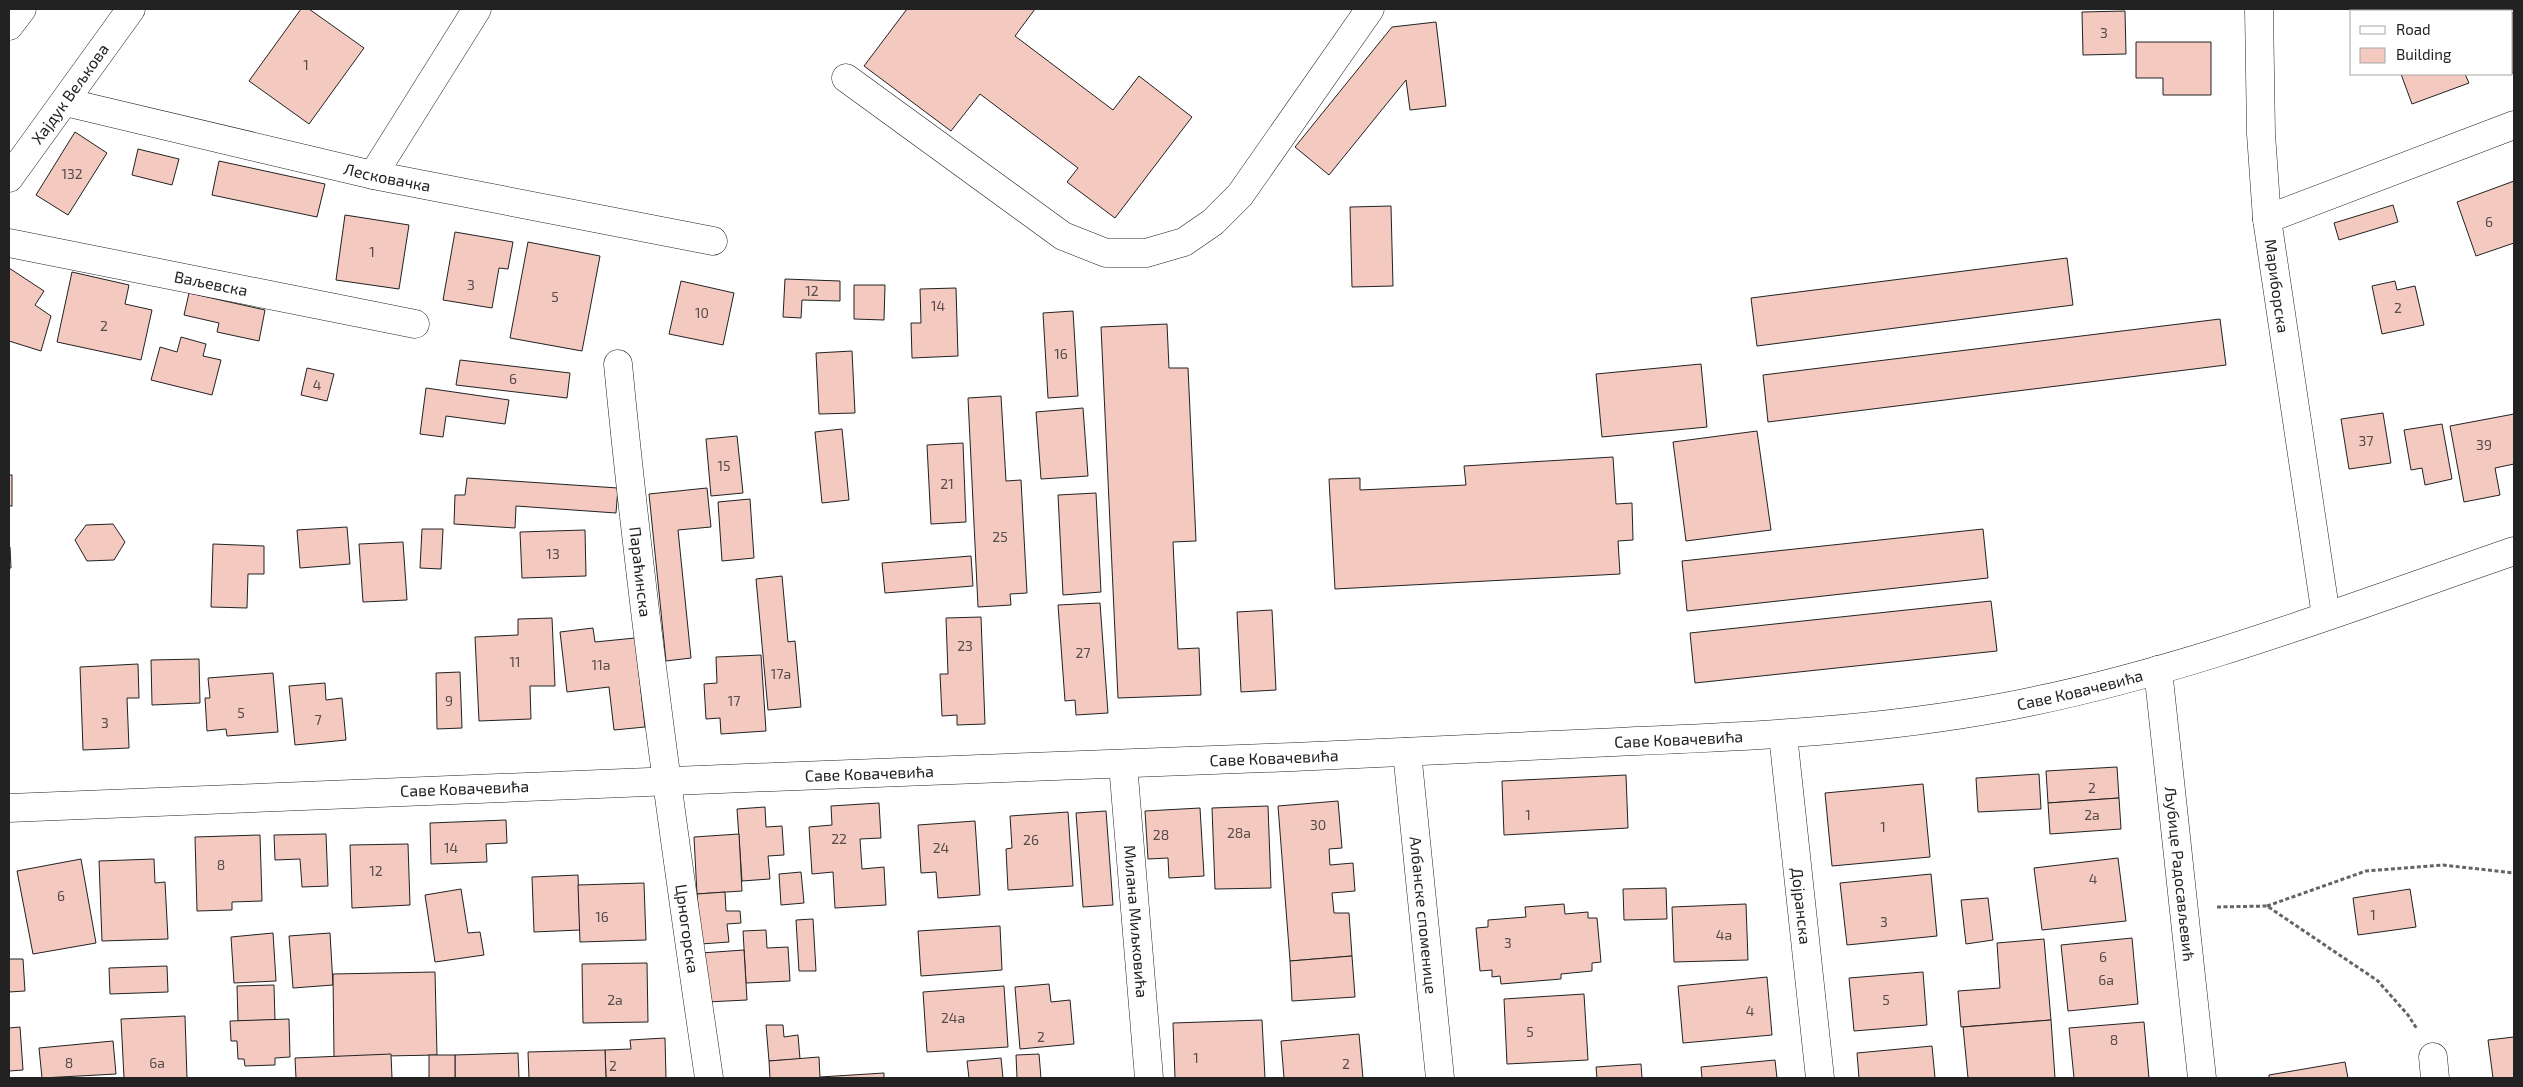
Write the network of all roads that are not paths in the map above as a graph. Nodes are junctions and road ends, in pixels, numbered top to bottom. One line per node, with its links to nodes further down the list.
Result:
1 (22, 9): 6 (street)
2 (131, 9): 8 (street, Хајдук Вељкова)
3 (477, 9): 11 (street)
4 (1370, 9): 7 (street)
5 (2259, 9): 12 (street)
6 (9, 26)
7 (846, 78)
8 (65, 102): 10 (street, Хајдук Вељкова); 11 (street, Лесковачка)
9 (2514, 125): 12 (street, Мариборска)
10 (13, 164)
11 (373, 174): 13 (street, Лесковачка)
12 (2267, 218): 18 (street, Мариборска)
13 (713, 240)
14 (9, 243): 15 (street, Ваљевска)
15 (414, 324)
16 (618, 364): 23 (street, Параћинска)
17 (2514, 551): 18 (street, Саве Ковачевића)
18 (2326, 616): 19 (street, Саве Ковачевића)
19 (2158, 670): 20 (street, Саве Ковачевића); 29 (street, Љубице Радосављевић)
20 (1783, 735): 21 (street, Саве Ковачевића); 28 (street, Дојранска)
21 (1406, 752): 22 (street, Саве Ковачевића); 27 (street, Албанске споменице)
22 (1123, 764): 23 (street, Саве Ковачевића); 26 (street, Милана Миљковића)
23 (665, 779): 24 (street, Саве Ковачевића); 25 (street, Црногорска)
24 (9, 808)
25 (709, 1078)
26 (1149, 1078)
27 (1440, 1078)
28 (1820, 1078)
29 (2202, 1078)

